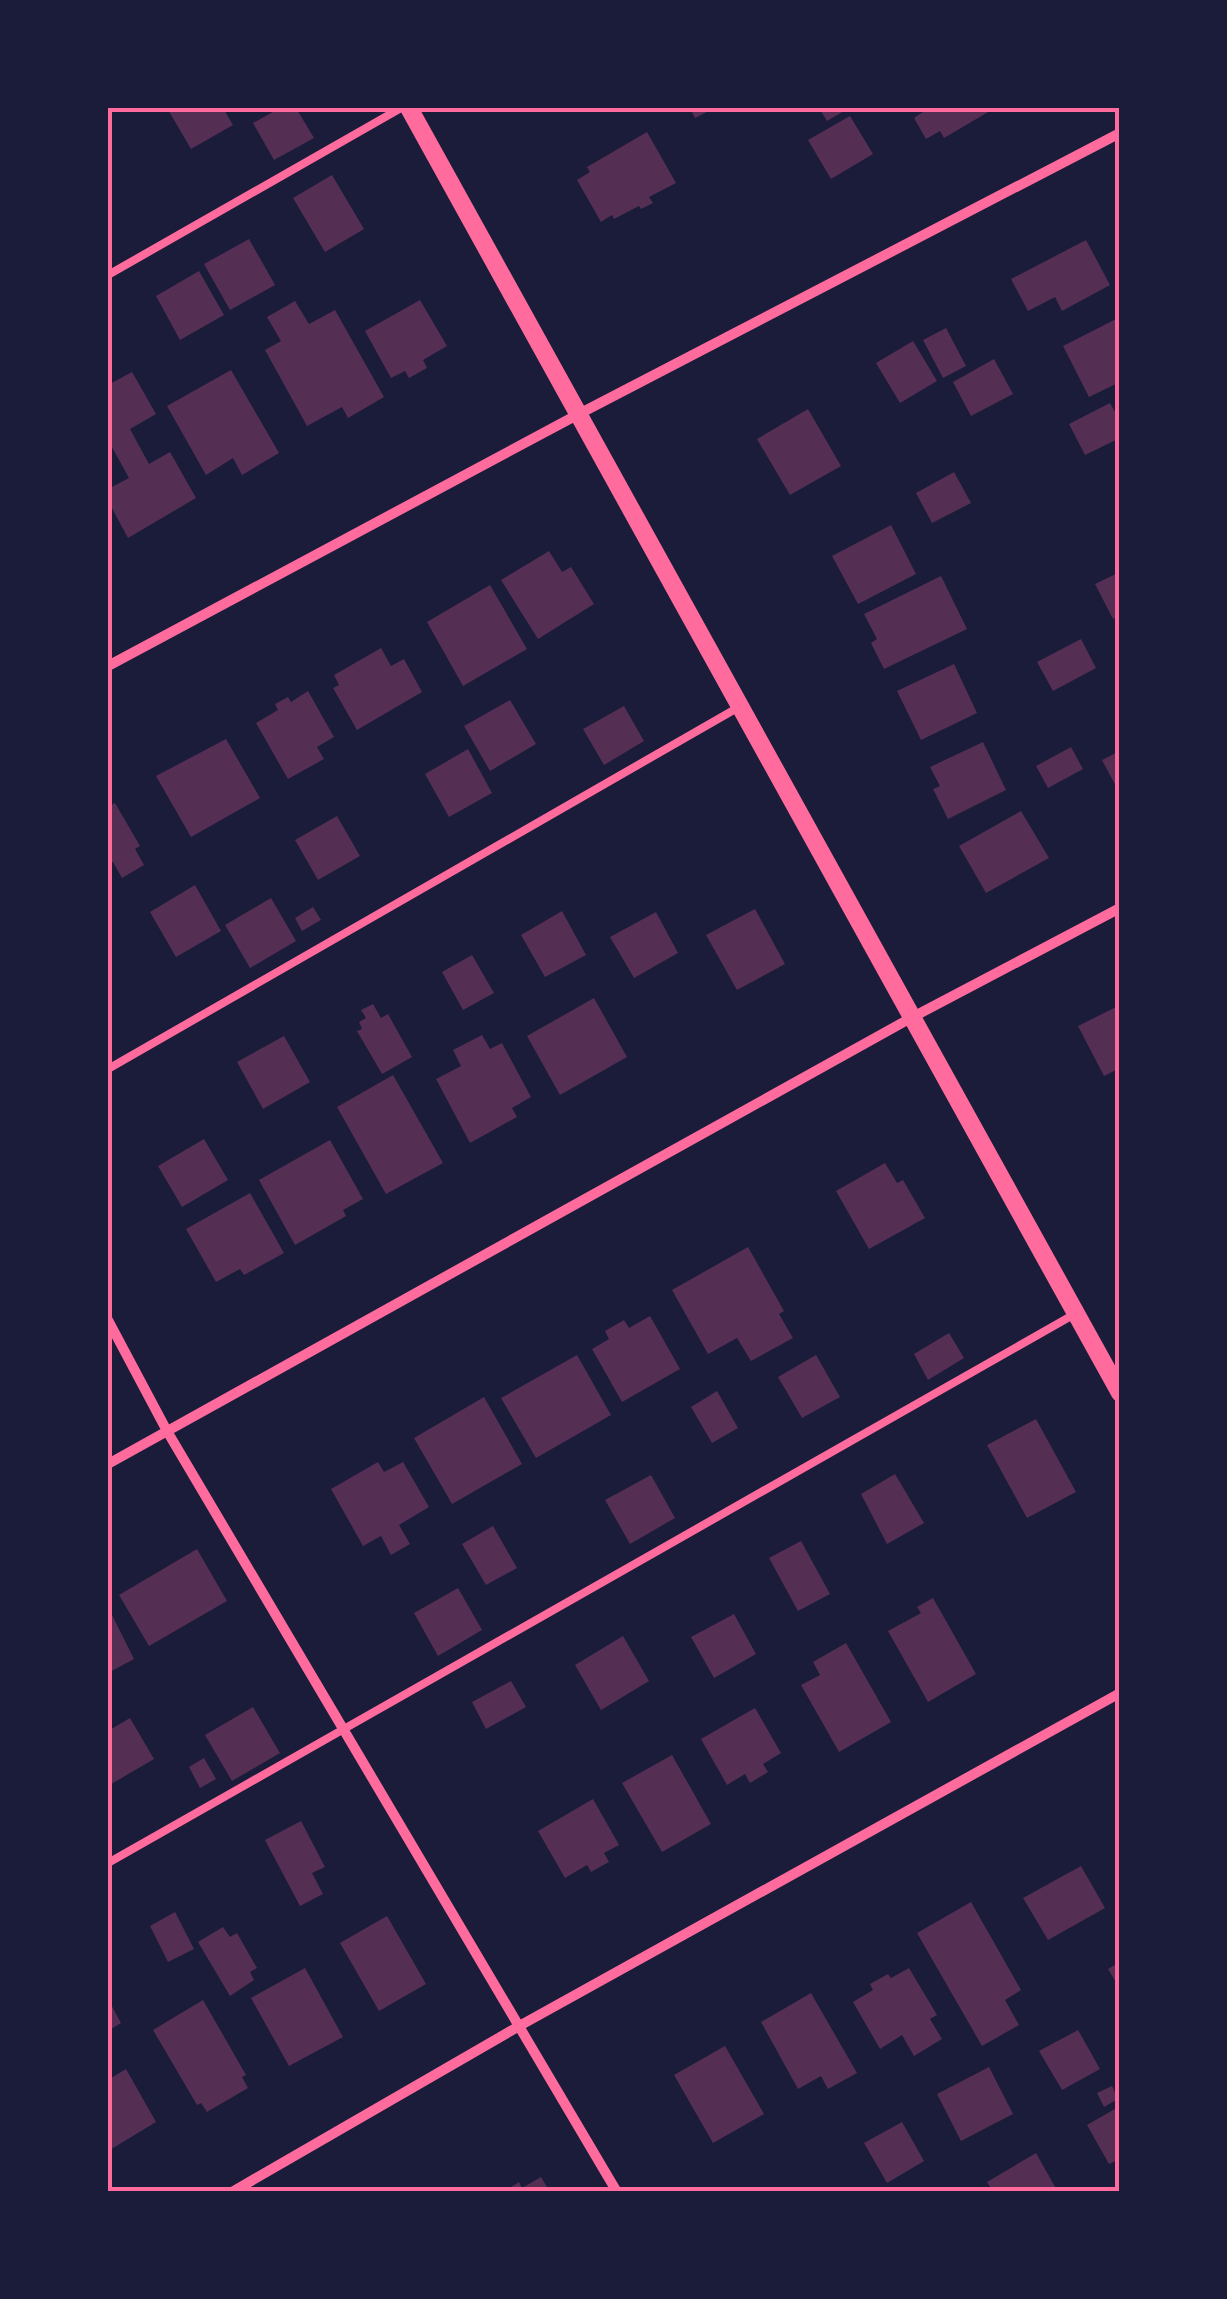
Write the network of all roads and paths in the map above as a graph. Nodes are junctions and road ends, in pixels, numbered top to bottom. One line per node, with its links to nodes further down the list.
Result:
1 (400, 108): 4 (lane)
2 (410, 108): 5 (street)
3 (1120, 133): 5 (street)
4 (108, 275)
5 (577, 414): 6 (street); 7 (street)
6 (108, 666)
7 (739, 708): 9 (street); 10 (lane)
8 (1120, 908): 9 (street)
9 (911, 1018): 11 (street); 14 (street)
10 (108, 1069)
11 (1076, 1314): 13 (street); 17 (lane)
12 (108, 1320): 14 (street)
13 (1120, 1392)
14 (167, 1431): 15 (street); 17 (street)
15 (108, 1464)
16 (1120, 1693): 19 (street)
17 (344, 1728): 18 (lane); 19 (street)
18 (108, 1864)
19 (521, 2025): 20 (street); 21 (street)
20 (232, 2192)
21 (617, 2192)

